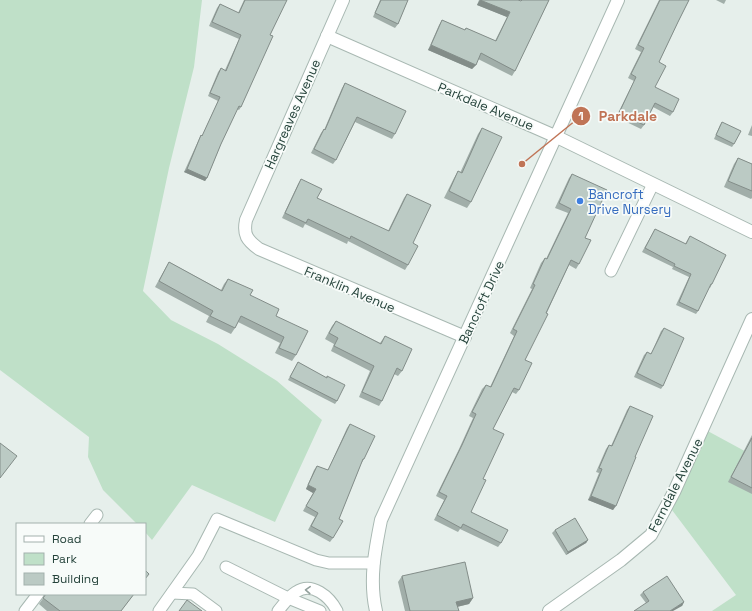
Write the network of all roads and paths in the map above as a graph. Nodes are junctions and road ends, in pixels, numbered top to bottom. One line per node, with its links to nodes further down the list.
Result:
1 (343, 0): 3 (street, Hargreaves Avenue)
2 (618, 0): 4 (street, Bancroft Drive)
3 (327, 36): 4 (street, Parkdale Avenue); 6 (street, Hargreaves Avenue)
4 (557, 137): 5 (street, Parkdale Avenue); 10 (street, Bancroft Drive)
5 (653, 184): 7 (street, Parkdale Avenue); 8 (lane)
6 (244, 230): 10 (street, Franklin Avenue)
7 (752, 232)
8 (611, 271)
9 (752, 319): 23 (street, Ferndale Avenue)
10 (465, 337): 11 (street, Bancroft Drive)
11 (374, 563): 13 (lane); 22 (street, Bancroft Drive)
12 (226, 568): 15 (lane)
13 (172, 593): 17 (lane); 18 (lane)
14 (38, 595): 16 (lane)
15 (288, 598): 19 (lane); 20 (lane); 21 (lane, one-way to 15)
16 (30, 610)
17 (159, 611)
18 (216, 611)
19 (278, 611)
20 (320, 611)
21 (337, 611)
22 (376, 611)
23 (549, 611)

